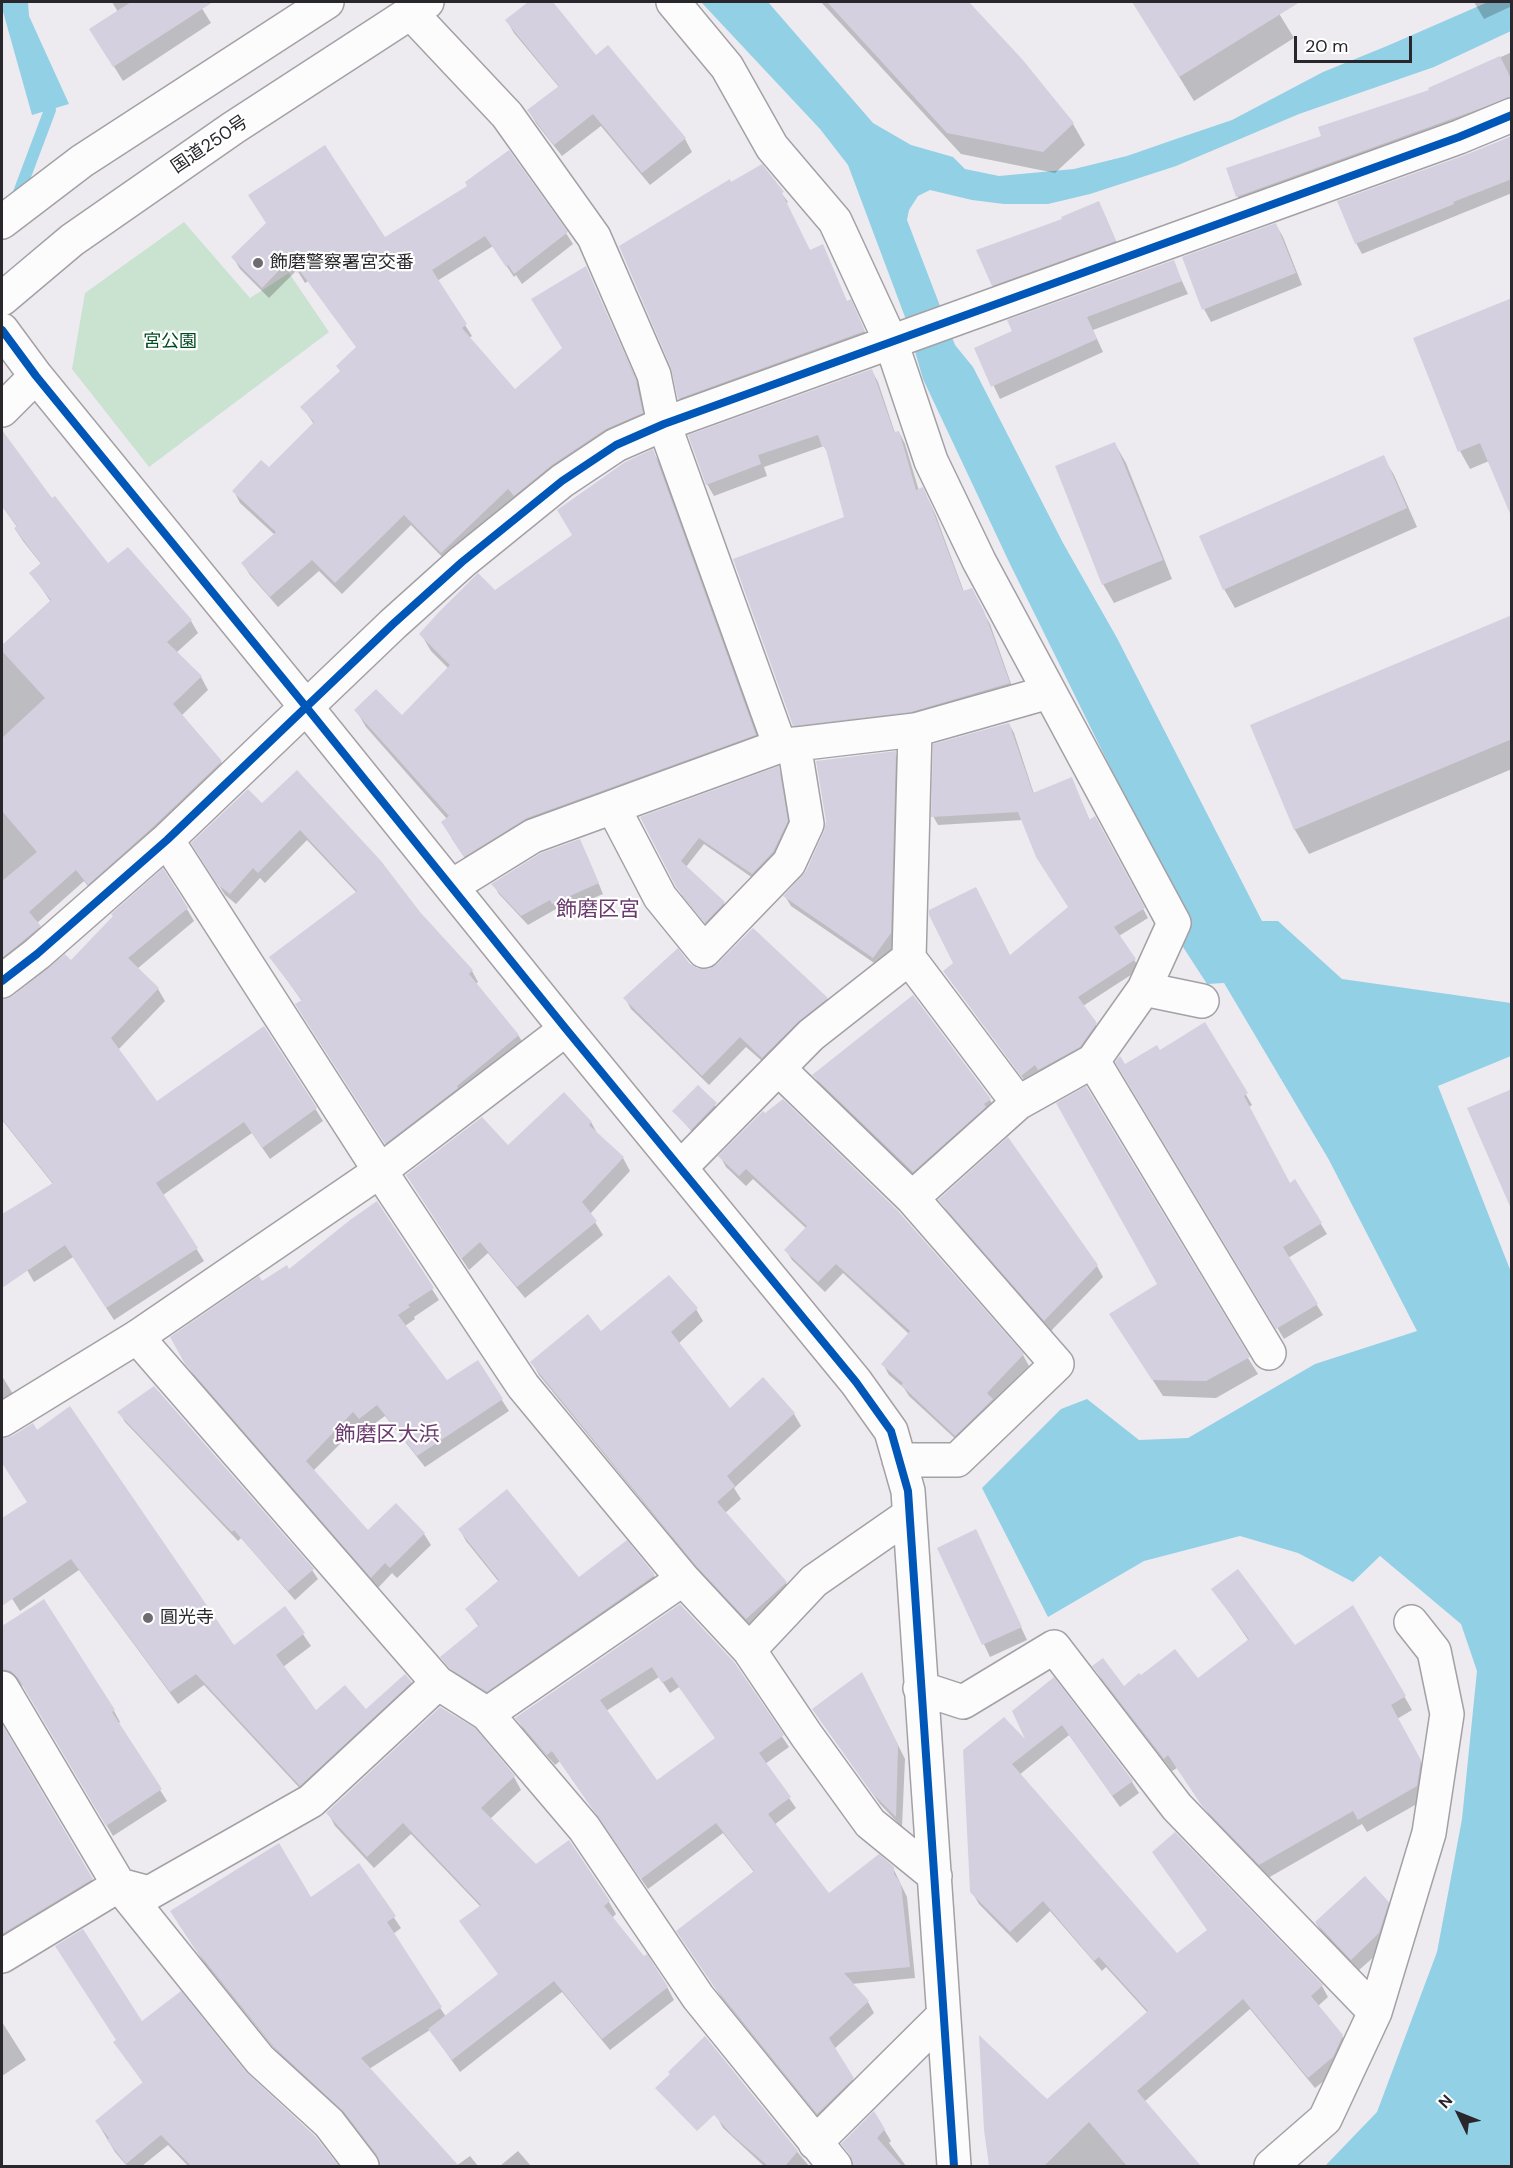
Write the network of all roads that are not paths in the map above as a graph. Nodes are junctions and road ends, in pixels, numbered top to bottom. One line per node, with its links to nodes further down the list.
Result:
1 (327, 2): 5 (main road)
2 (673, 2): 8 (main road)
3 (419, 7): 6 (main road, 国道250号); 11 (main road)
4 (1512, 115): 8 (main road)
5 (2, 222)
6 (2, 299)
7 (2, 330): 9 (main road)
8 (891, 342): 11 (main road); 12 (main road)
9 (36, 376): 10 (main road); 13 (main road)
10 (2, 410)
11 (664, 424): 13 (main road); 15 (main road)
12 (1048, 692): 14 (main road); 21 (main road)
13 (307, 708): 17 (main road); 18 (main road)
14 (915, 730): 15 (main road); 19 (main road)
15 (787, 745): 16 (main road); 16 (main road)
16 (613, 807): 18 (main road)
17 (167, 840): 20 (main road); 28 (main road)
18 (452, 886): 23 (main road)
19 (909, 958): 25 (main road); 26 (main road)
20 (2, 981)
21 (1144, 990): 22 (main road); 24 (main road)
22 (1202, 1001)
23 (566, 1029): 27 (main road); 28 (main road)
24 (1093, 1061): 26 (main road); 31 (main road)
25 (778, 1069): 27 (main road); 29 (main road)
26 (1018, 1103): 29 (main road)
27 (681, 1167): 33 (main road)
28 (380, 1171): 30 (main road); 35 (main road)
29 (912, 1198): 33 (main road)
30 (137, 1337): 32 (main road); 38 (main road)
31 (1269, 1353)
32 (2, 1420)
33 (899, 1460): 34 (main road)
34 (909, 1515): 37 (main road); 40 (main road)
35 (683, 1579): 37 (main road); 41 (main road)
36 (1411, 1622): 45 (main road)
37 (749, 1650): 42 (main road)
38 (438, 1683): 41 (main road); 43 (main road)
39 (2, 1688): 43 (main road)
40 (920, 1689): 42 (main road); 45 (main road)
41 (487, 1714): 47 (main road)
42 (935, 1876): 46 (main road)
43 (119, 1885): 44 (main road); 48 (main road)
44 (2, 1956)
45 (1375, 2012): 50 (main road)
46 (943, 2016): 47 (main road); 49 (main road)
47 (818, 2157)
48 (362, 2166)
49 (954, 2166)
50 (1271, 2166)

